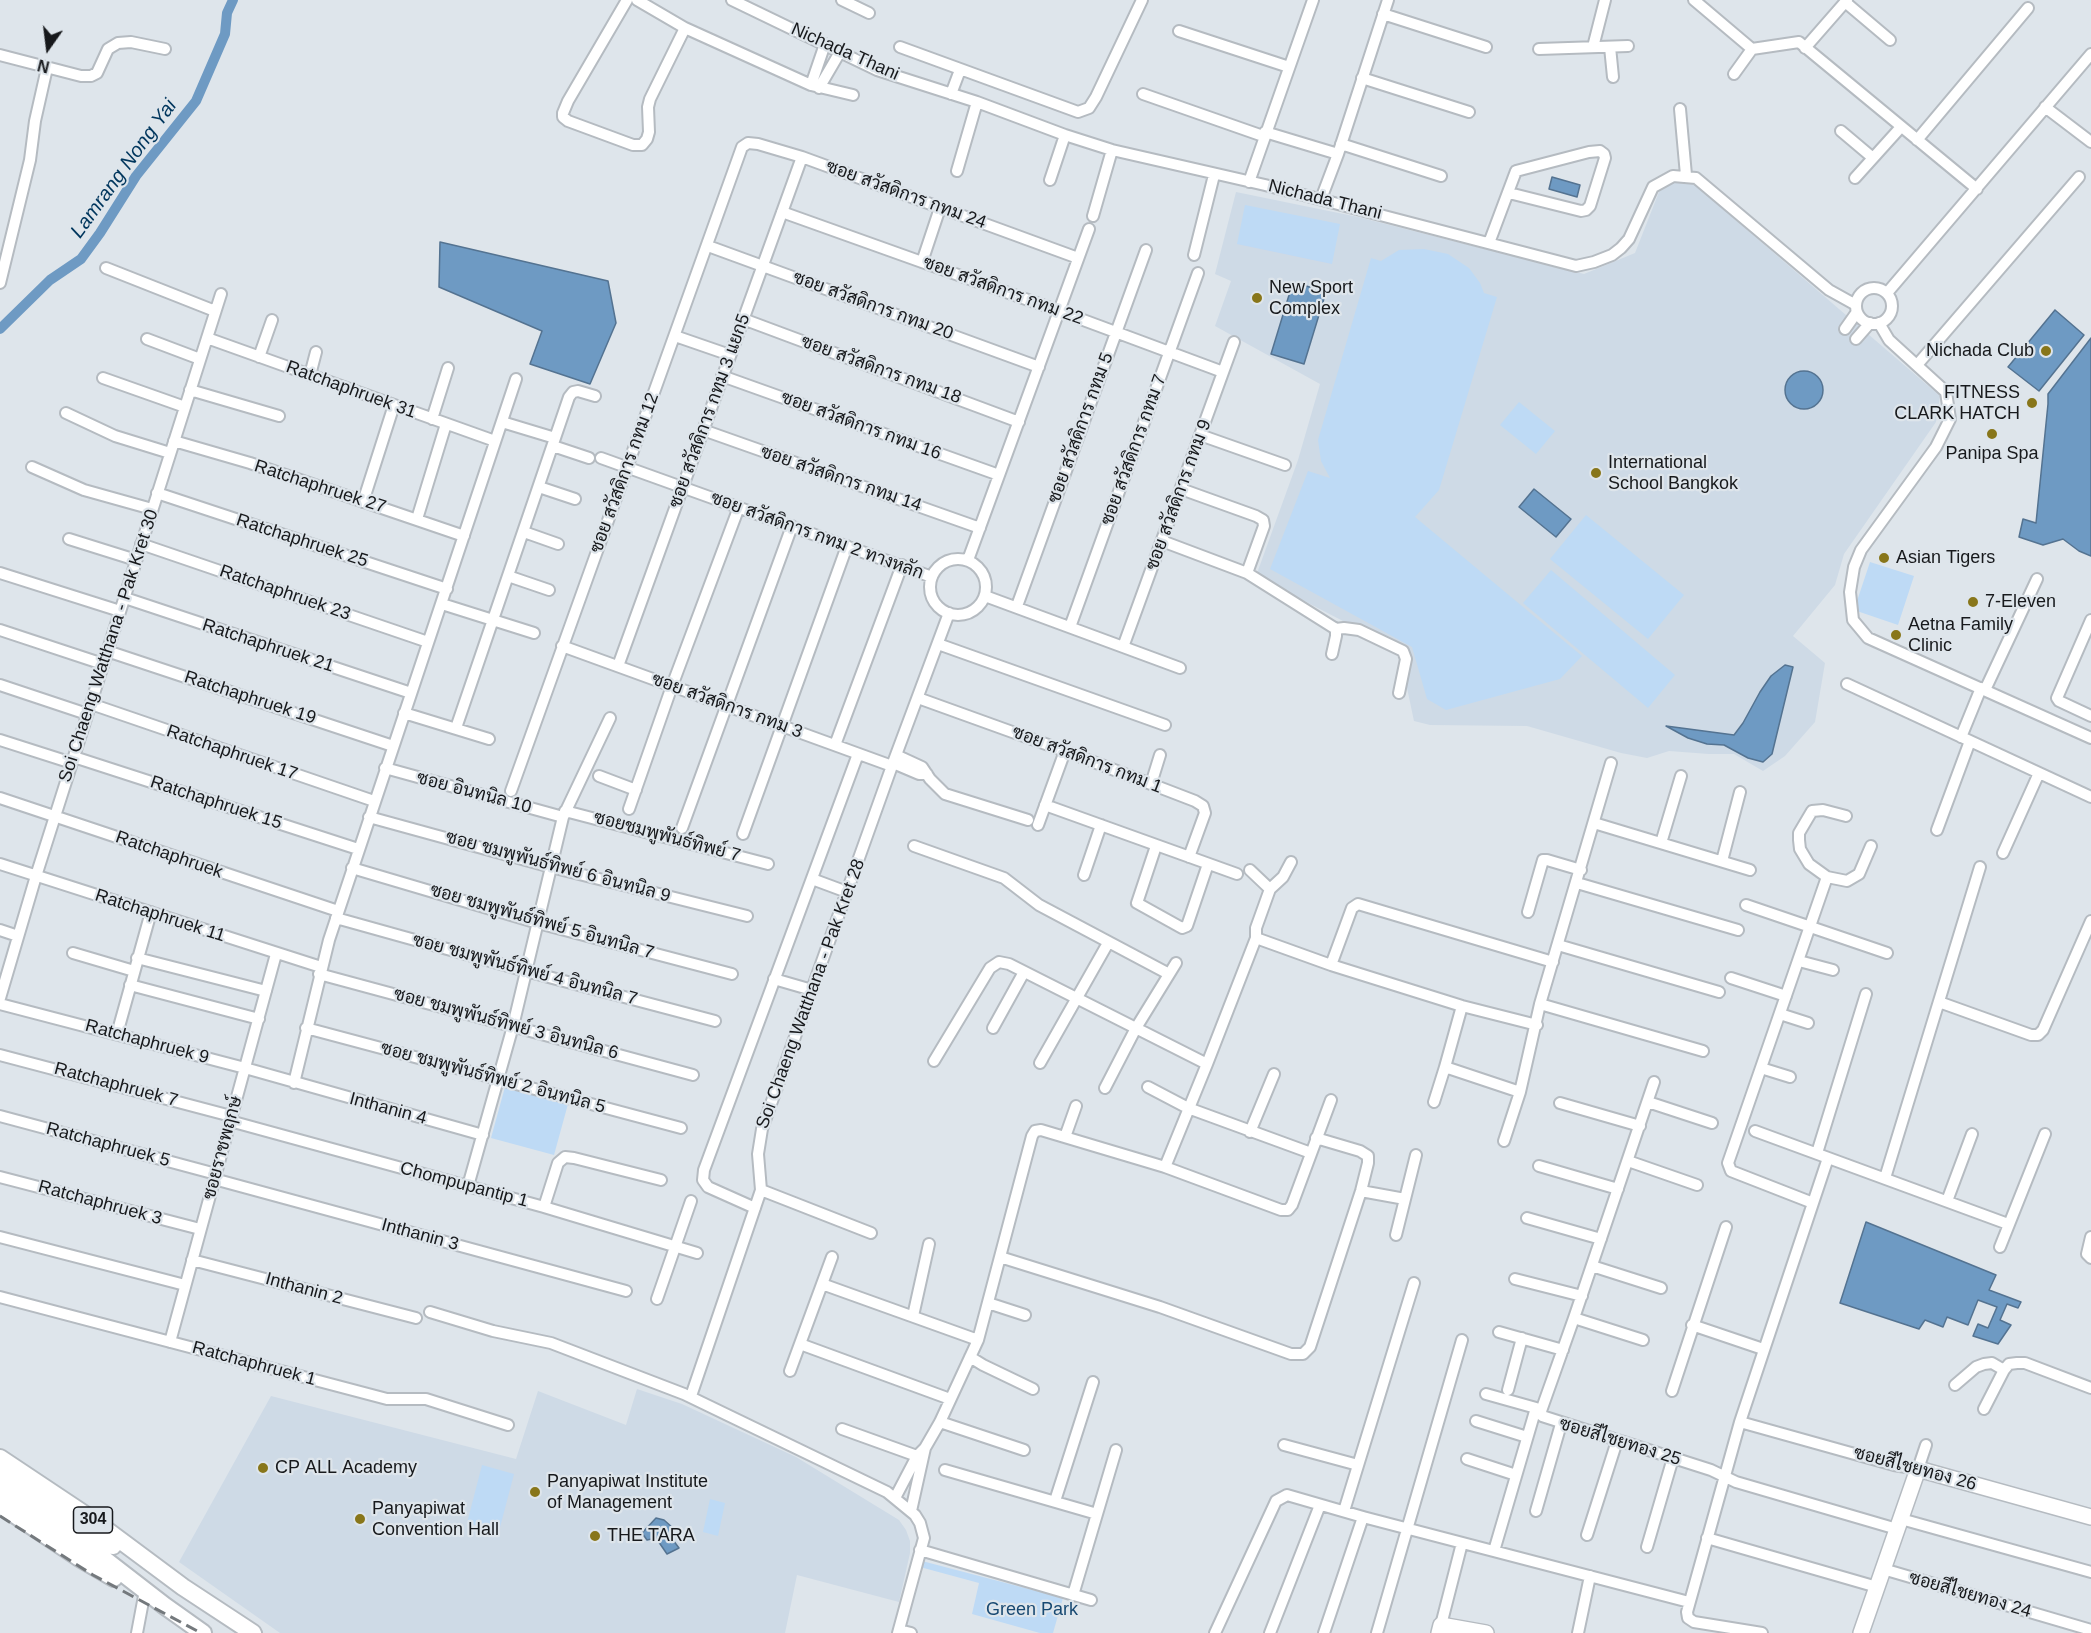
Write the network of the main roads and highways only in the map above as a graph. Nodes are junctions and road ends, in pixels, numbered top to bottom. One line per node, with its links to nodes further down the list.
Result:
1 (0, 1458): 5 (main road, 304)
2 (0, 1474): 5 (main road)
3 (0, 1488): 6 (main road)
4 (0, 1505): 6 (main road, 304)
5 (183, 1587): 8 (main road, 304)
6 (165, 1606): 7 (main road, 304)
7 (203, 1633)
8 (253, 1633)

